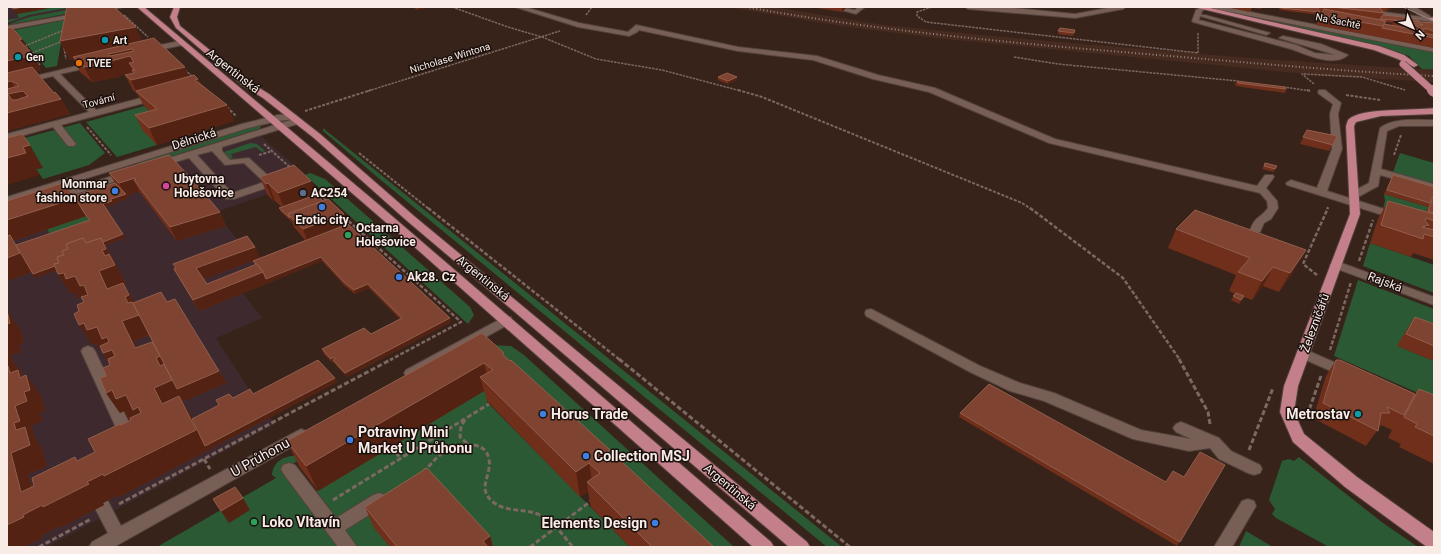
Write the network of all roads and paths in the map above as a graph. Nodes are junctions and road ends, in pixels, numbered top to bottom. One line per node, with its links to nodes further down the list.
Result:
1 (140, 7): 27 (main road, Argentinská)
2 (177, 7): 57 (main road, Argentinská)
3 (452, 7): 22 (path)
4 (518, 7): 19 (street)
5 (592, 7): 19 (path)
6 (862, 7): 15 (street)
7 (932, 7): 17 (path)
8 (968, 7): 9 (street)
9 (1123, 7)
10 (1215, 7): 29 (street, Na Šachtě)
11 (1410, 7): 18 (street)
12 (1400, 8): 18 (street)
13 (121, 9): 14 (street); 23 (path)
14 (92, 10): 20 (street)
15 (844, 10)
16 (1358, 11): 18 (street)
17 (1199, 12): 26 (street); 32 (main road)
18 (1433, 20)
19 (578, 25): 22 (path, Nicholase Wintona); 78 (street)
20 (7, 28)
21 (64, 30): 28 (path)
22 (542, 37): 51 (path, Nicholase Wintona); 104 (path)
23 (150, 39)
24 (20, 40): 28 (path)
25 (63, 41): 30 (path)
26 (1283, 42): 26 (street)
27 (180, 43): 31 (street); 56 (main road, Argentinská)
28 (25, 46): 30 (path)
29 (1434, 50)
30 (32, 53): 35 (path)
31 (137, 53)
32 (1393, 54): 40 (main road); 47 (main road, bridge)
33 (1014, 58): 39 (path)
34 (99, 62): 37 (street)
35 (41, 67)
36 (184, 69): 38 (path)
37 (54, 73): 41 (street); 53 (street)
38 (197, 81)
39 (1244, 82)
40 (1434, 82)
41 (7, 85)
42 (1421, 86): 43 (street)
43 (1434, 86)
44 (1283, 87): 46 (path)
45 (1405, 90): 46 (path)
46 (1322, 92): 49 (path); 79 (street)
47 (1434, 92)
48 (167, 94): 53 (street, Tovární)
49 (1380, 100)
50 (226, 107): 54 (path)
51 (305, 112)
52 (1434, 112): 80 (main road, Železničářů)
53 (94, 113): 55 (street, Tovární)
54 (237, 116)
55 (80, 117): 59 (street, Tovární); 69 (path)
56 (270, 119): 57 (street, Dělnická); 60 (main road, Argentinská); 69 (street, Dělnická)
57 (296, 119): 60 (street, Dělnická); 129 (main road, Argentinská)
58 (1434, 123): 71 (street)
59 (54, 124): 61 (street, Tovární); 63 (street)
60 (279, 126): 64 (street, Dělnická); 93 (main road, Argentinská)
61 (7, 137)
62 (262, 142): 66 (path)
63 (71, 144)
64 (218, 145): 67 (street, Dělnická); 70 (street)
65 (353, 149): 130 (path)
66 (272, 151): 68 (path); 72 (path)
67 (191, 154): 70 (street); 73 (street, Dělnická)
68 (258, 155)
69 (118, 165): 73 (street); 81 (street, Dělnická)
70 (219, 169): 70 (street)
71 (1377, 171): 76 (street); 80 (street)
72 (295, 173)
73 (126, 174): 82 (street, Dělnická)
74 (1269, 177): 78 (street)
75 (1291, 184): 79 (street)
76 (1434, 187)
77 (313, 189): 83 (path)
78 (1262, 191): 86 (street)
79 (1321, 192): 80 (street)
80 (1354, 199): 85 (street); 88 (main road, Železničářů)
81 (7, 200)
82 (44, 200)
83 (331, 205)
84 (343, 215): 118 (path)
85 (1405, 218)
86 (1256, 230)
87 (1313, 242): 90 (path)
88 (1336, 265): 91 (street, Rajská); 95 (main road, Železničářů)
89 (1353, 277): 96 (path)
90 (1314, 282)
91 (1434, 301)
92 (871, 313): 104 (street)
93 (506, 320): 97 (street); 128 (main road, Argentinská)
94 (88, 351): 107 (street)
95 (1304, 354): 96 (street); 122 (main road, Železničářů)
96 (1325, 364): 98 (street); 102 (path)
97 (400, 379)
98 (1362, 380)
99 (1275, 384): 110 (path)
100 (489, 404): 101 (path)
101 (465, 419): 105 (path); 109 (path)
102 (1310, 422)
103 (1181, 428): 104 (street)
104 (1214, 442): 110 (street)
105 (469, 445): 112 (path); 120 (path)
106 (313, 446): 121 (street, U Průhonu)
107 (108, 447)
108 (391, 447): 109 (path)
109 (401, 459): 117 (path)
110 (1249, 466)
111 (289, 469): 117 (street)
112 (421, 474)
113 (88, 479): 118 (street)
114 (394, 490): 119 (street)
115 (594, 500): 120 (path)
116 (1248, 506): 131 (street)
117 (319, 509): 119 (street)
118 (104, 512): 121 (street); 123 (path)
119 (334, 528): 125 (street)
120 (555, 528): 126 (path); 127 (path)
121 (118, 536): 124 (street, U Průhonu)
122 (1434, 542)
123 (39, 547)
124 (98, 547)
125 (348, 547)
126 (530, 547)
127 (573, 547)
128 (765, 547)
129 (802, 547)
130 (850, 547)
131 (1223, 547)

